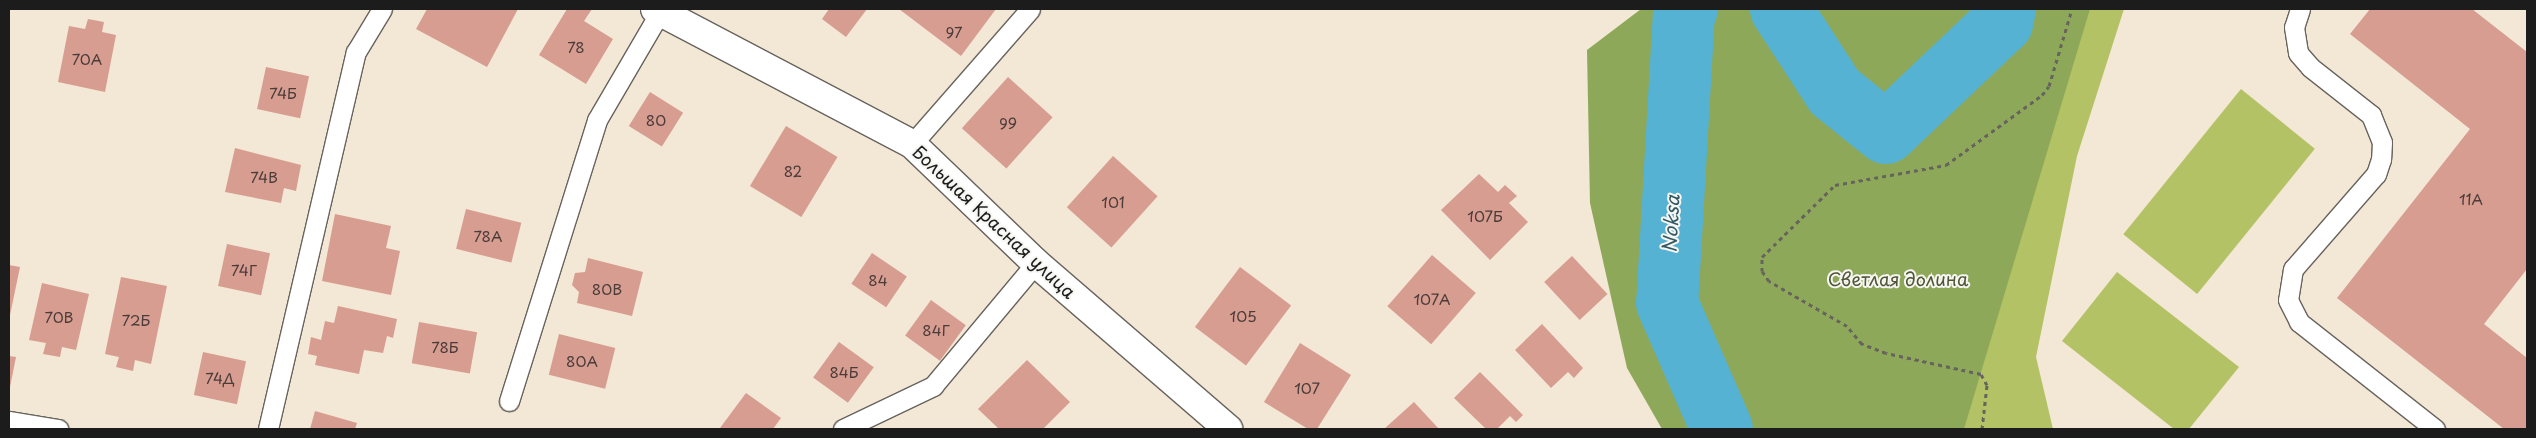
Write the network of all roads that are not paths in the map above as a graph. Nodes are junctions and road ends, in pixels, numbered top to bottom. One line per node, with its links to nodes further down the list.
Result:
1 (382, 9): 10 (lane)
2 (1030, 9): 5 (lane)
3 (2300, 9): 13 (lane)
4 (658, 10): 5 (street, Большая Красная улица); 7 (lane)
5 (912, 144): 6 (street, Большая Красная улица)
6 (1036, 262): 11 (lane); 12 (street, Большая Красная улица)
7 (509, 401)
8 (9, 421): 9 (lane)
9 (58, 429)
10 (268, 429)
11 (843, 429)
12 (1228, 429)
13 (2435, 429)

